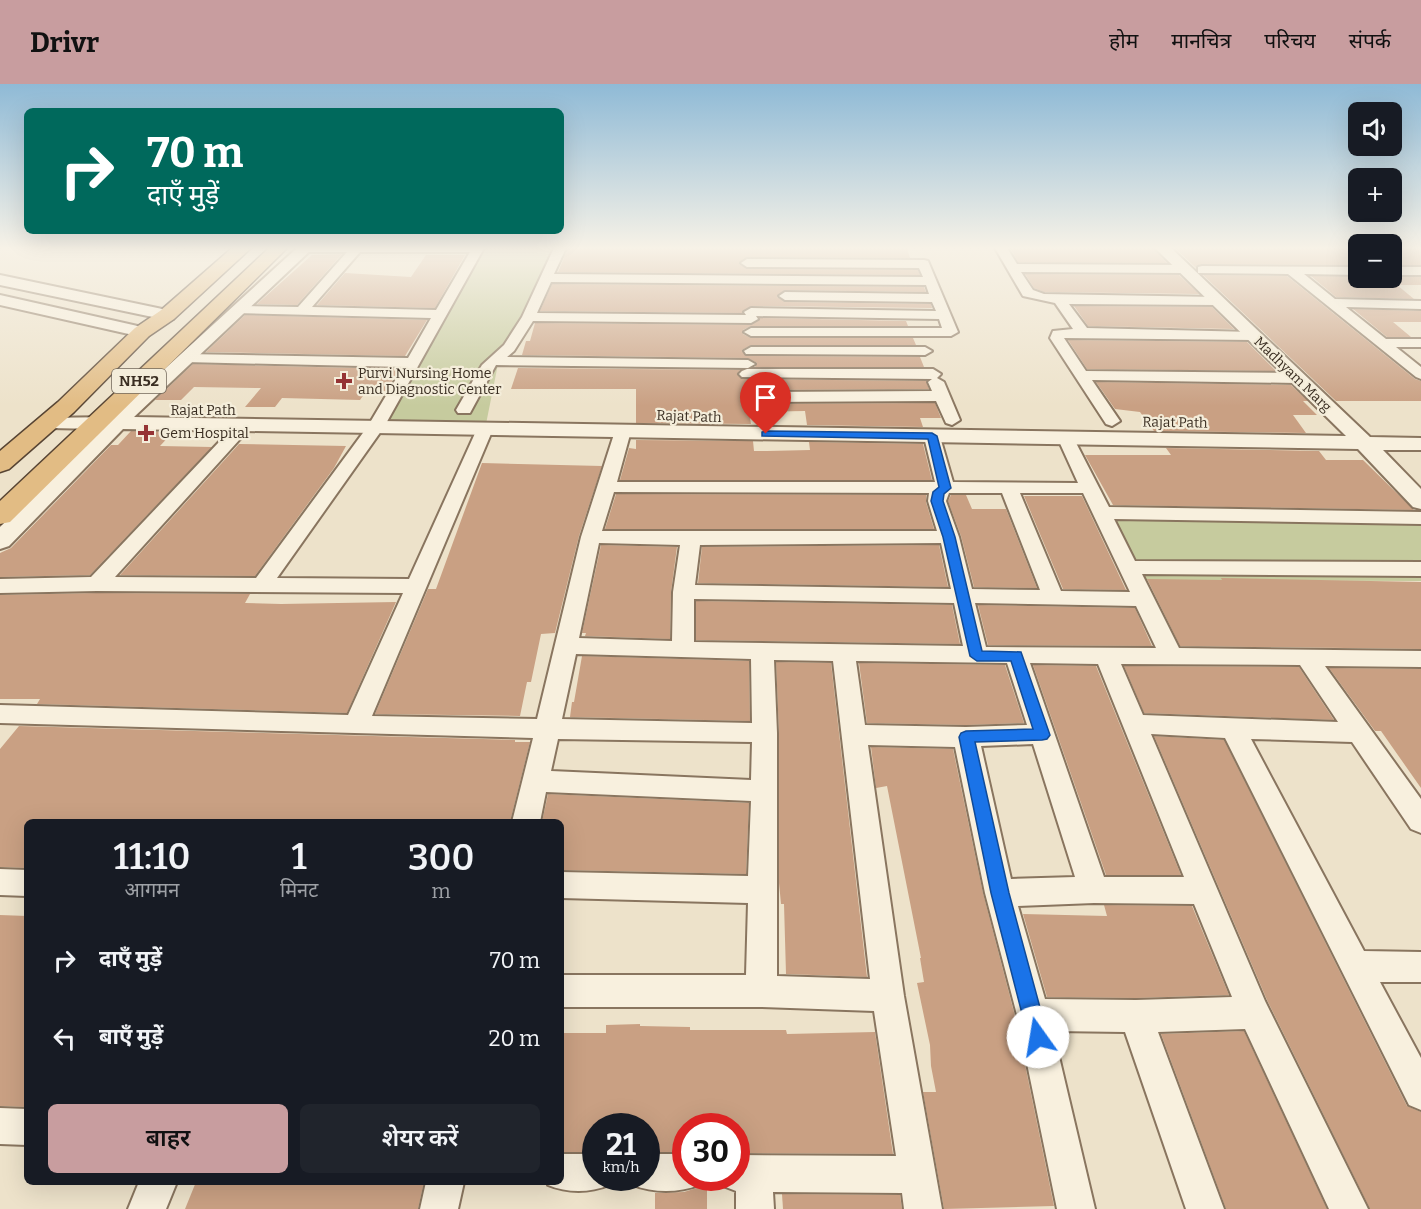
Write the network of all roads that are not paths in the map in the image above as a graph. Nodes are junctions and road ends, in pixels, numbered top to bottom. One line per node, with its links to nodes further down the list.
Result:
1 (2, 300): 25 (street)
2 (98, 300): 21 (street)
3 (183, 300): 21 (highway, NH52)
4 (227, 300): 43 (highway, NH52)
5 (251, 300): 18 (street)
6 (311, 300): 19 (street)
7 (447, 300): 20 (street)
8 (536, 300): 23 (street)
9 (750, 300): 24 (street)
10 (940, 300): 22 (street)
11 (1062, 300): 27 (street)
12 (1139, 300): 15 (street)
13 (1225, 300): 53 (street, Madhyam Marg)
14 (1329, 300): 16 (street)
15 (1216, 301): 28 (street, Madhyam Marg)
16 (1332, 303): 17 (street); 29 (street)
17 (1421, 305)
18 (241, 310): 19 (street); 32 (street)
19 (302, 311): 20 (street)
20 (439, 314): 34 (street)
21 (167, 315): 25 (highway, NH52)
22 (946, 315): 24 (street); 26 (street)
23 (529, 317): 24 (street); 33 (street)
24 (751, 321): 26 (street); 35 (street)
25 (142, 332): 41 (highway, NH52)
26 (919, 332): 31 (street)
27 (1083, 332): 28 (street); 38 (street)
28 (1253, 336): 39 (street, Madhyam Marg)
29 (1383, 343): 30 (street); 37 (street)
30 (1421, 343)
31 (925, 351): 35 (street); 36 (street)
32 (185, 358): 34 (street); 43 (street)
33 (492, 361): 35 (street); 42 (street)
34 (413, 363): 44 (street)
35 (749, 363): 36 (street); 40 (street)
36 (933, 374): 40 (street)
37 (1421, 374)
38 (1081, 375): 39 (street); 46 (street)
39 (1297, 378): 49 (street, Madhyam Marg)
40 (942, 396): 45 (street)
41 (66, 407): 43 (street, Rajat Path); 47 (highway, NH52)
42 (464, 410): 44 (street, Rajat Path); 45 (street, Rajat Path)
43 (112, 417): 44 (street, Rajat Path); 47 (street); 48 (street, Rajat Path); 66 (highway, NH52); 71 (street)
44 (380, 418): 48 (street, Rajat Path); 51 (street, Rajat Path); 75 (street)
45 (952, 420): 46 (street, Rajat Path)
46 (1112, 421): 49 (street, Rajat Path)
47 (49, 422): 59 (highway, NH52)
48 (244, 425): 74 (street)
49 (1347, 425): 53 (street, Rajat Path)
50 (1421, 425): 53 (street, Rajat Path)
51 (485, 429): 52 (street, Rajat Path); 77 (street)
52 (623, 431): 54 (street, Rajat Path); 60 (street)
53 (1367, 434): 55 (street, Rajat Path); 56 (street, Rajat Path); 64 (street, Madhyam Marg)
54 (932, 436): 55 (street, Rajat Path); 61 (street)
55 (1066, 439): 63 (street)
56 (1390, 444): 57 (street, Rajat Path); 58 (street)
57 (1421, 444)
58 (1406, 459)
59 (0, 464)
60 (607, 487): 61 (street); 68 (street)
61 (945, 488): 62 (street); 69 (street)
62 (1009, 488): 63 (street); 80 (street)
63 (1090, 488): 65 (street)
64 (1421, 502)
65 (1102, 513): 67 (street); 72 (street)
66 (0, 516)
67 (1421, 518)
68 (591, 537): 70 (street); 82 (street)
69 (949, 537): 70 (street); 79 (street)
70 (691, 539): 78 (street)
71 (0, 541)
72 (1128, 567): 73 (street); 81 (street)
73 (1421, 569)
74 (97, 584): 75 (street); 76 (street)
75 (262, 585): 77 (street)
76 (0, 586)
77 (417, 586): 94 (street)
78 (684, 592): 79 (street); 84 (street)
79 (962, 596): 80 (street); 87 (street)
80 (1053, 597): 81 (street)
81 (1144, 599): 86 (street)
82 (566, 646): 84 (street); 95 (street)
83 (762, 650): 84 (street); 85 (street); 98 (street)
84 (683, 651)
85 (843, 652): 87 (street); 99 (street)
86 (1171, 655): 89 (street); 90 (street)
87 (977, 656): 88 (street)
88 (1016, 656): 89 (street); 100 (street)
89 (1106, 656): 93 (street)
90 (1306, 657): 91 (street); 97 (street)
91 (1421, 659)
92 (0, 714): 94 (street)
93 (1133, 724): 96 (street); 111 (street)
94 (356, 725): 95 (street)
95 (548, 727): 98 (street); 102 (street)
96 (1233, 729): 97 (street); 113 (street)
97 (1359, 732): 105 (street)
98 (765, 733): 103 (street)
99 (853, 735): 101 (street); 117 (street)
100 (1042, 735): 101 (street); 110 (street)
101 (966, 737): 112 (street)
102 (536, 781): 103 (street); 104 (street)
103 (763, 791): 109 (street)
104 (527, 819)
105 (1421, 821)
106 (0, 882): 107 (street)
107 (24, 883)
108 (564, 885): 109 (street)
109 (762, 890): 116 (street)
110 (1094, 890): 111 (street); 112 (street)
111 (1203, 891): 118 (street)
112 (1000, 893): 119 (street)
113 (1355, 966): 114 (street); 121 (street)
114 (1421, 967)
115 (564, 991): 116 (street)
116 (761, 991): 117 (street)
117 (888, 996): 130 (street)
118 (1254, 1012): 120 (street); 136 (street)
119 (1033, 1015): 120 (street); 134 (street)
120 (1136, 1016): 135 (street)
121 (1421, 1093)
122 (0, 1126): 123 (street)
123 (24, 1127)
124 (564, 1172): 125 (street)
125 (582, 1172)
126 (750, 1174): 130 (street)
127 (157, 1185): 131 (street)
128 (444, 1185): 132 (street)
129 (750, 1191): 133 (street)
130 (921, 1192)
131 (147, 1209)
132 (439, 1209)
133 (755, 1209)
134 (1076, 1209)
135 (1204, 1209)
136 (1349, 1209)

